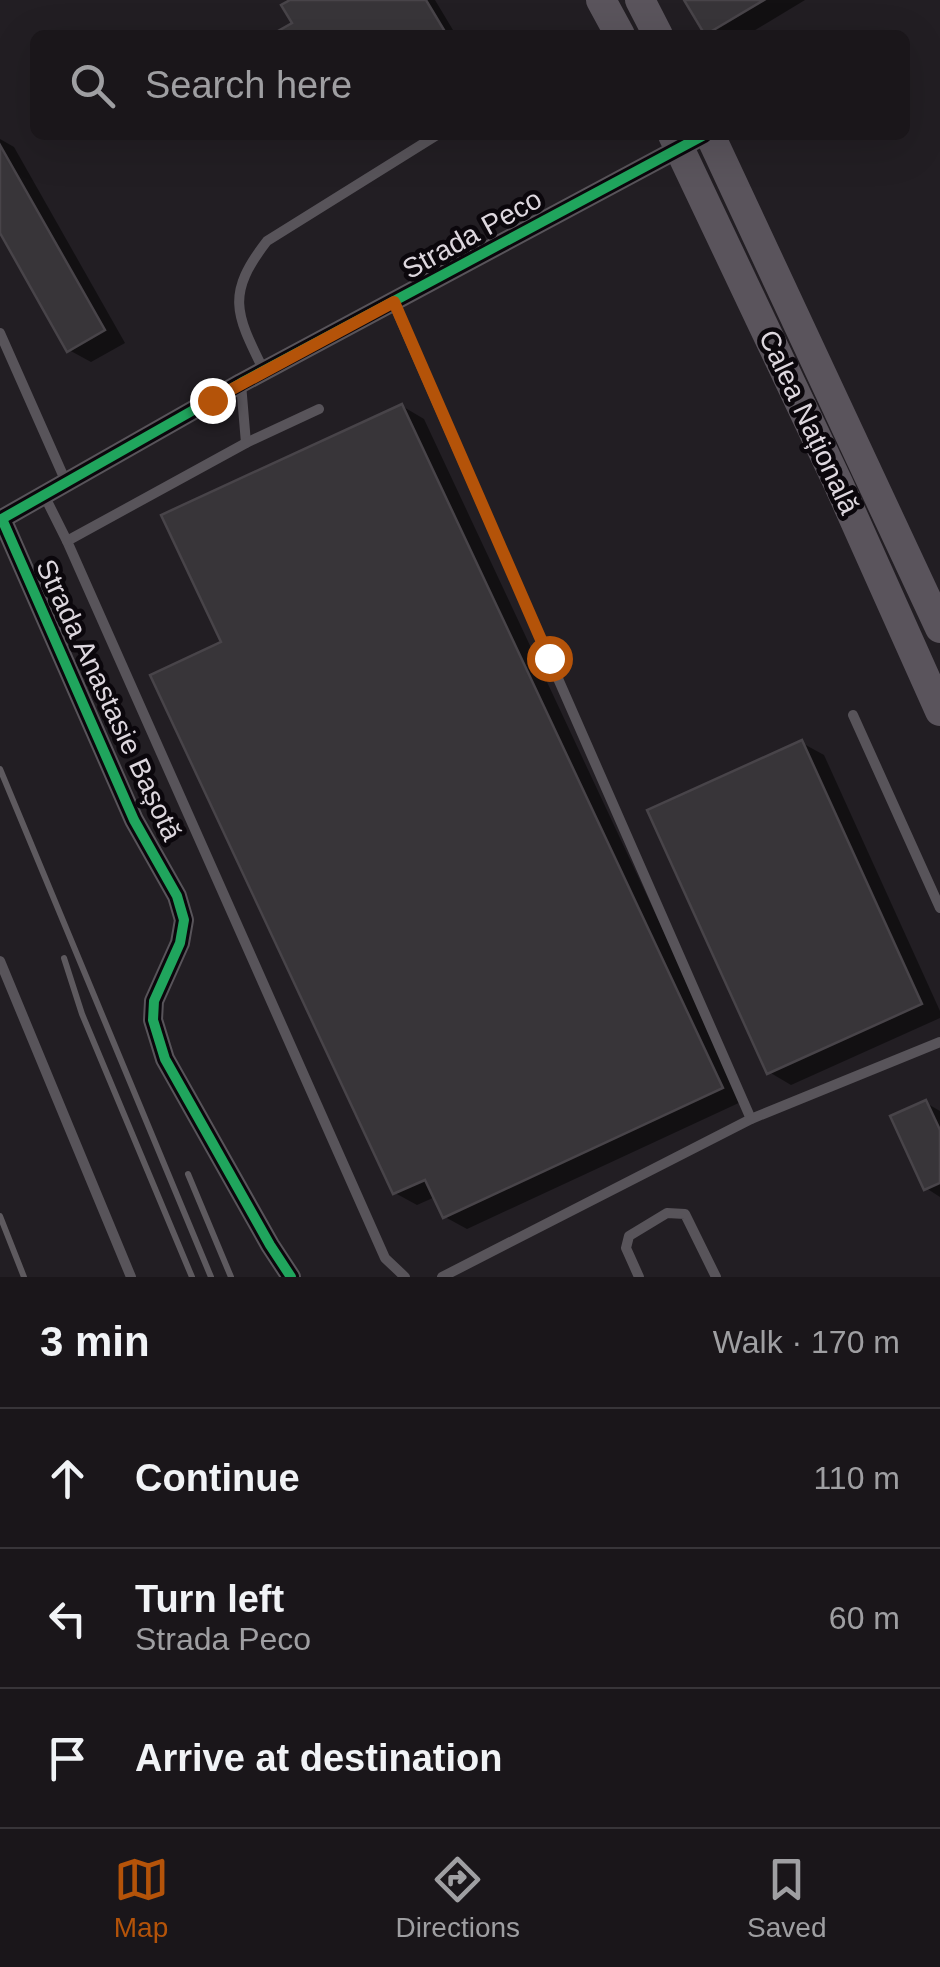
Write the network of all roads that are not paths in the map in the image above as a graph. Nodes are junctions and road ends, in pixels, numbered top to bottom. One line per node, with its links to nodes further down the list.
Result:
1 (601, 0): 3 (main road)
2 (640, 0): 4 (main road)
3 (617, 30)
4 (655, 30)
5 (429, 140): 11 (lane)
6 (688, 140): 9 (street, Strada Peco)
7 (693, 140): 19 (main road, Calea Națională)
8 (693, 140): 20 (main road, Calea Națională)
9 (394, 302): 11 (street, Strada Peco); 25 (lane)
10 (0, 333): 15 (lane)
11 (264, 372): 12 (street, Strada Peco)
12 (241, 383): 14 (lane); 15 (street, Strada Peco)
13 (319, 409): 14 (lane)
14 (246, 443): 18 (lane)
15 (66, 483): 16 (street, Strada Peco)
16 (44, 495): 17 (street, Strada Peco); 18 (lane)
17 (1, 519): 27 (street, Strada Anastasie Bașotă)
18 (67, 541): 28 (lane)
19 (940, 628)
20 (940, 711)
21 (854, 716): 22 (lane)
22 (940, 908)
23 (0, 961): 26 (lane)
24 (940, 1042): 25 (lane)
25 (751, 1119): 29 (lane)
26 (130, 1277)
27 (291, 1277)
28 (405, 1277)
29 (442, 1277)
30 (639, 1277): 31 (lane)
31 (716, 1277)

